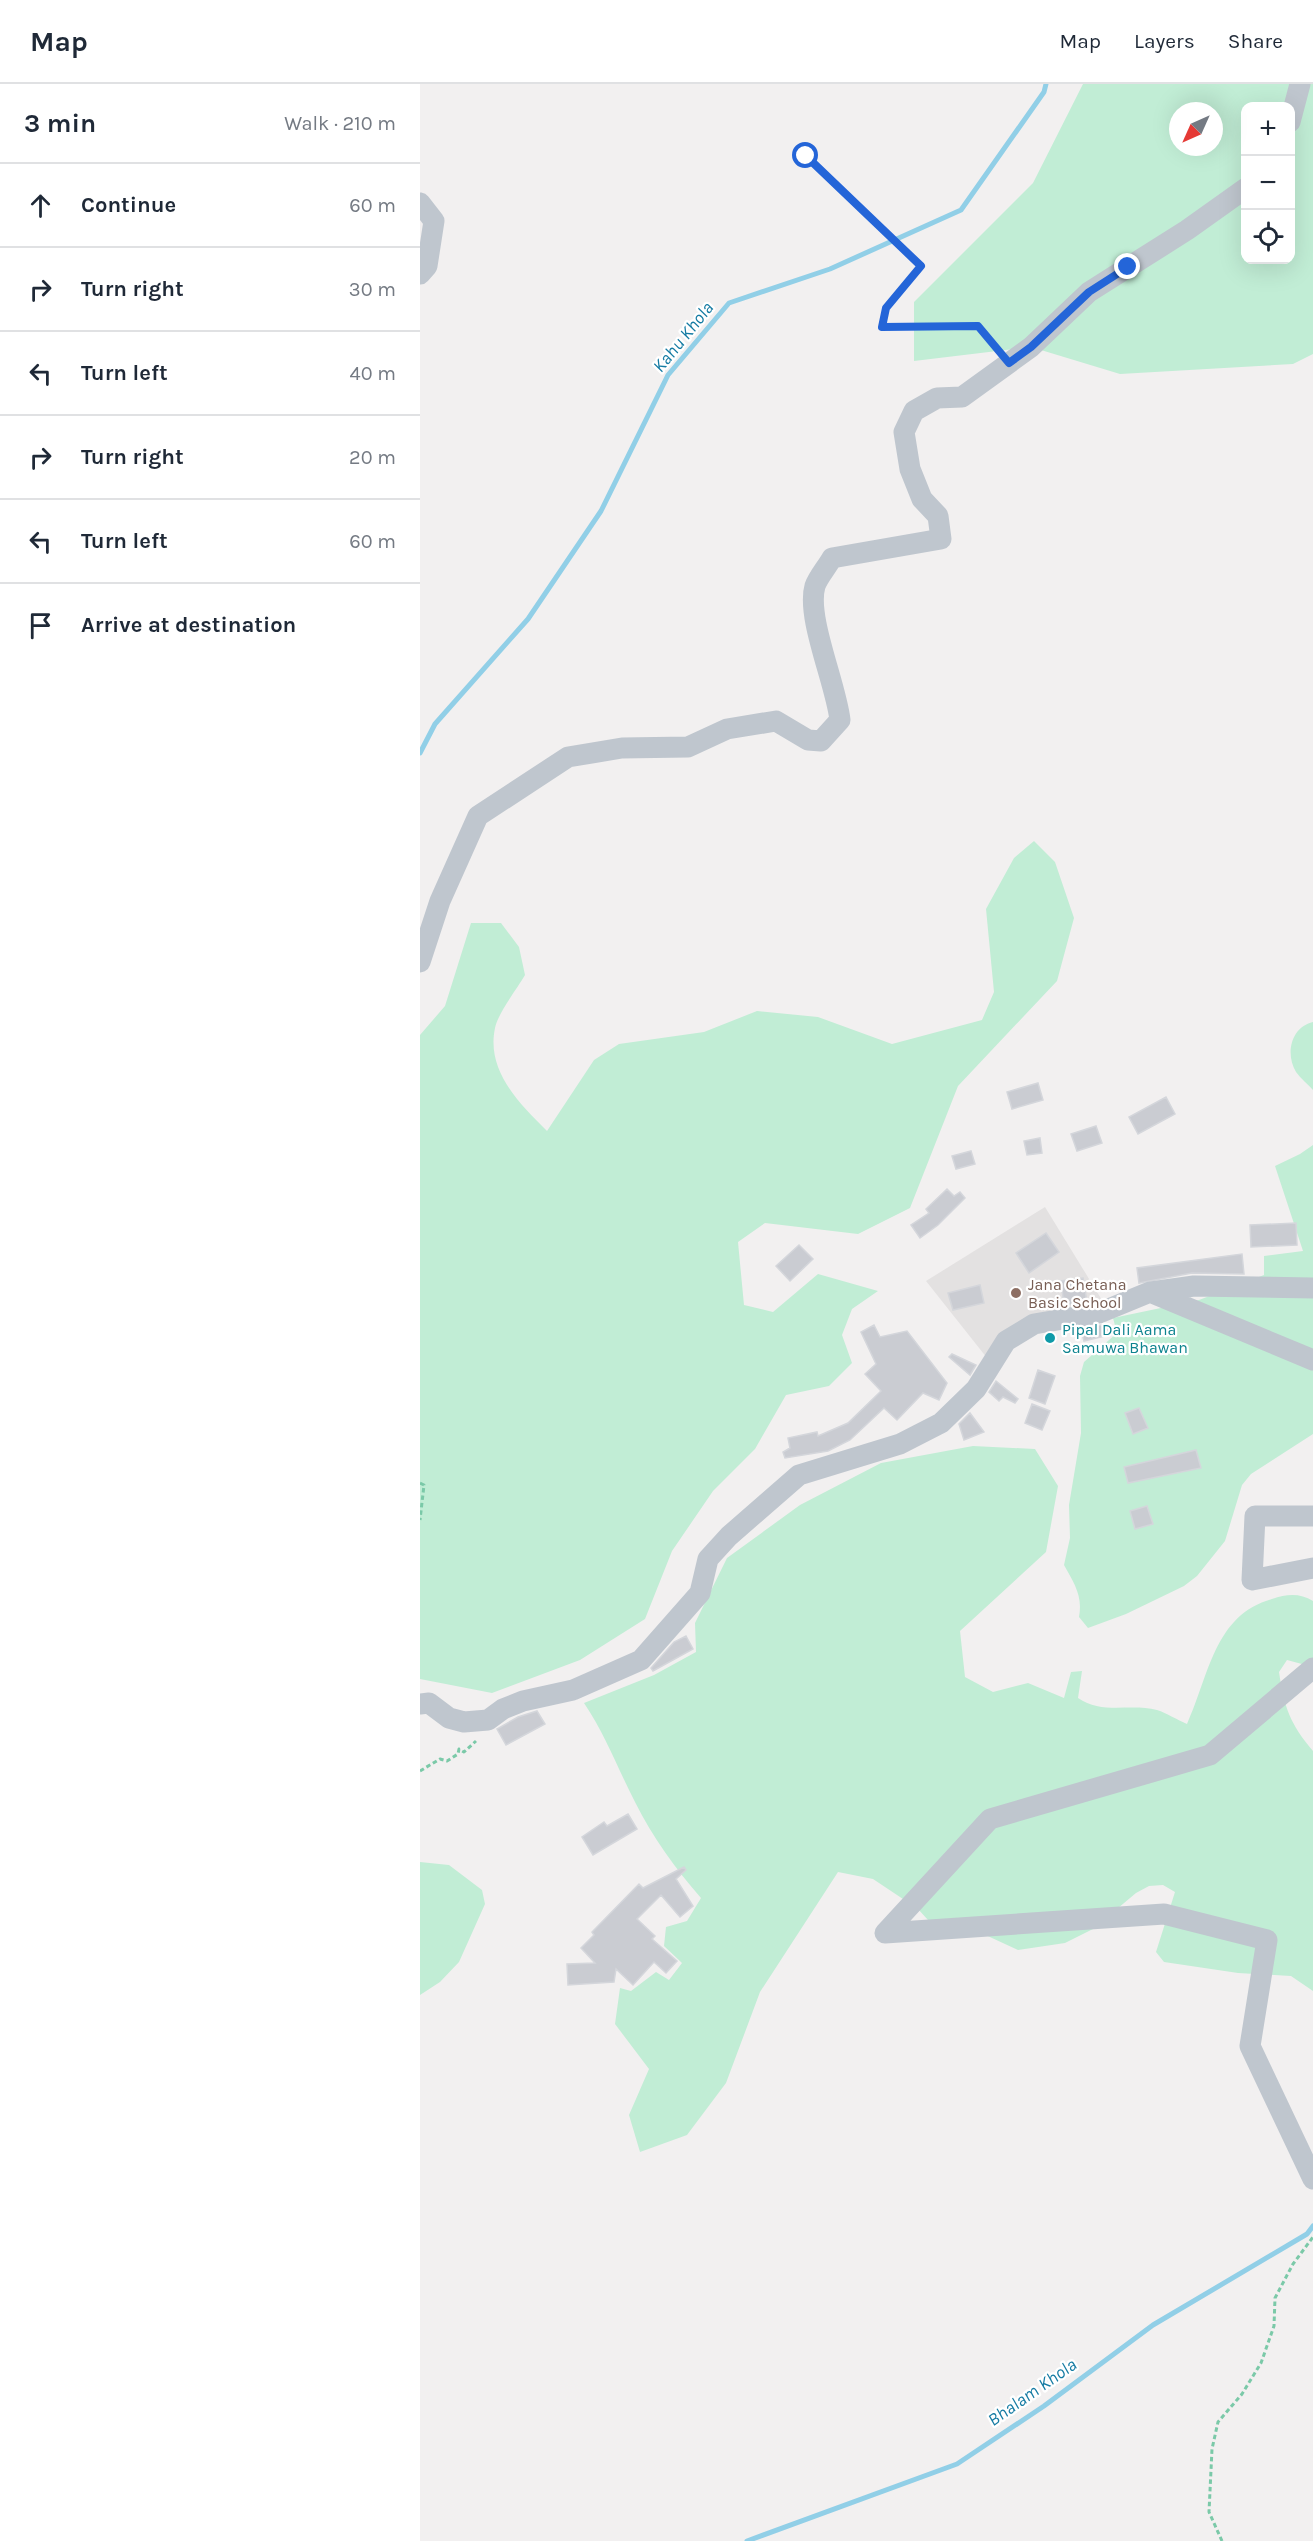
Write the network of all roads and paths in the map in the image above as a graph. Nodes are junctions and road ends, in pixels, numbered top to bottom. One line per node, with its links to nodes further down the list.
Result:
1 (1300, 84): 2 (street)
2 (1295, 103)
3 (806, 156): 7 (path)
4 (1241, 191): 7 (street)
5 (420, 203): 6 (street)
6 (420, 274)
7 (1009, 363): 8 (street)
8 (420, 962)
9 (1313, 1288): 10 (street)
10 (1150, 1292): 11 (street); 18 (street)
11 (1313, 1360)
12 (420, 1483): 14 (path)
13 (1313, 1516): 15 (street)
14 (420, 1520)
15 (1313, 1568)
16 (1313, 1668): 20 (street)
17 (420, 1704): 18 (street)
18 (486, 1720): 19 (path)
19 (420, 1771)
20 (1313, 2179)
21 (1313, 2237): 22 (path)
22 (1222, 2541)

